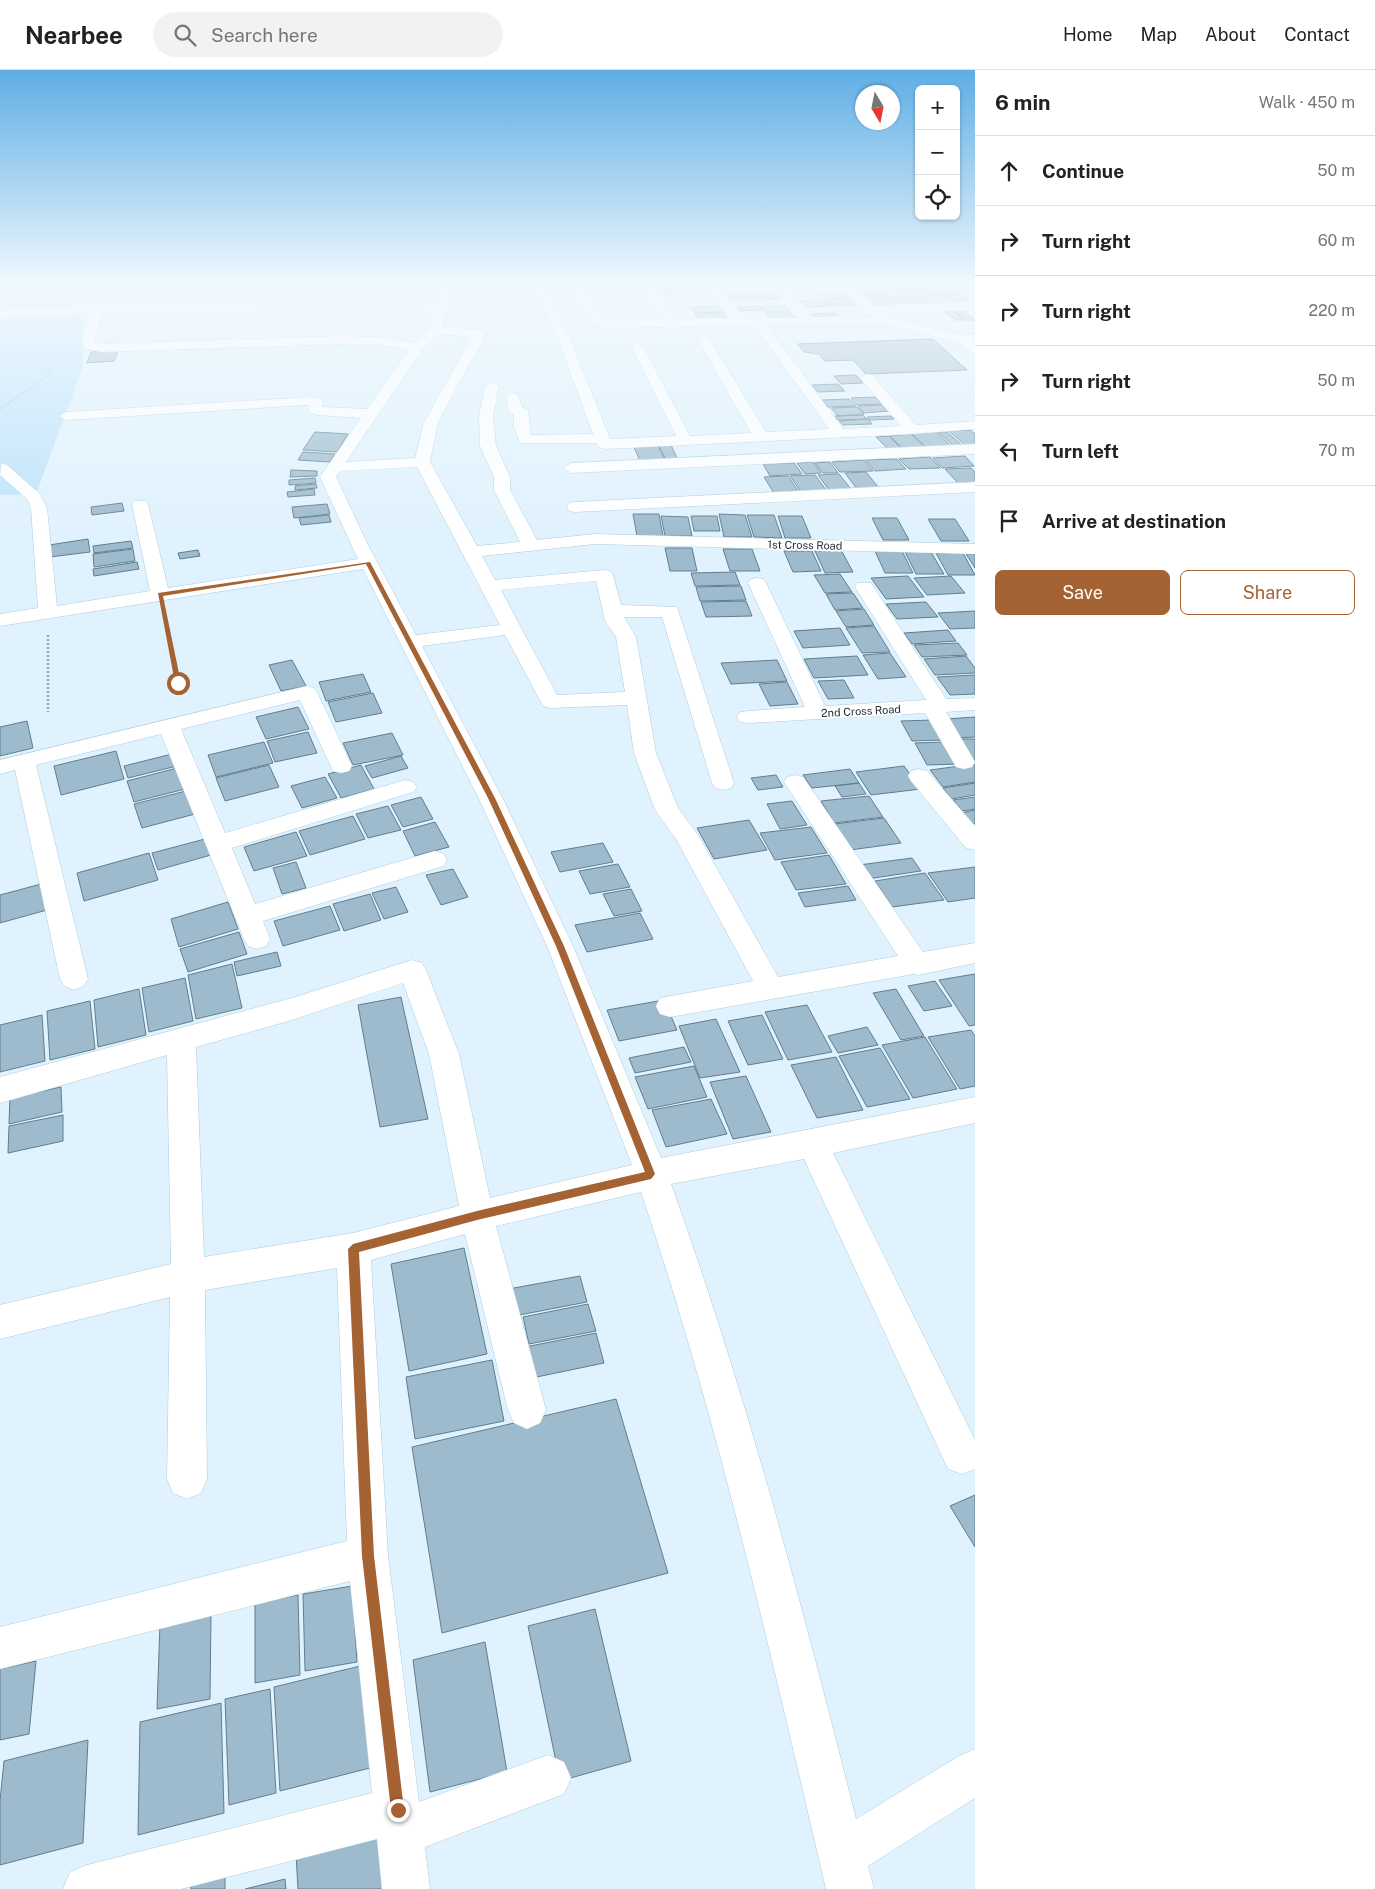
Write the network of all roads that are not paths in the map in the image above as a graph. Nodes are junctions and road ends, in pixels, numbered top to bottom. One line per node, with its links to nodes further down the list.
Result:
1 (405, 368): 10 (street)
2 (461, 368): 19 (street)
3 (575, 368): 16 (street)
4 (648, 368): 17 (street)
5 (721, 368): 15 (street)
6 (792, 368): 14 (street)
7 (867, 378): 13 (street)
8 (492, 386): 29 (street)
9 (514, 397): 16 (street)
10 (372, 414): 11 (street); 20 (street)
11 (66, 416)
12 (975, 425): 13 (street)
13 (912, 430): 14 (street)
14 (839, 433): 15 (street)
15 (762, 436): 17 (street)
16 (602, 438): 17 (street)
17 (685, 440)
18 (975, 449): 23 (street)
19 (422, 462): 20 (street); 31 (street)
20 (335, 467): 32 (street)
21 (1, 468): 37 (street)
22 (572, 468): 23 (street)
23 (618, 477): 26 (street)
24 (975, 487): 26 (street)
25 (140, 504): 36 (street)
26 (623, 504): 27 (street); 28 (street)
27 (576, 507)
28 (636, 541): 29 (street, 1st Cross Road); 30 (street, 1st Cross Road)
29 (531, 546): 31 (street, 1st Cross Road)
30 (975, 549)
31 (473, 552): 34 (street)
32 (368, 563): 36 (street); 41 (street)
33 (757, 583): 45 (street)
34 (490, 586): 38 (street); 40 (street)
35 (864, 587): 44 (street)
36 (160, 594): 37 (street)
37 (48, 612): 39 (street)
38 (613, 612): 42 (street); 54 (street)
39 (0, 620)
40 (510, 629): 41 (street); 42 (street)
41 (409, 642): 68 (street)
42 (635, 698): 62 (street)
43 (975, 704): 44 (street, 2nd Cross Road)
44 (936, 706): 45 (street, 2nd Cross Road); 49 (street)
45 (818, 713): 46 (street, 2nd Cross Road)
46 (748, 717)
47 (169, 726): 48 (street); 50 (street); 57 (street)
48 (24, 761): 51 (street); 61 (street)
49 (964, 762)
50 (342, 766)
51 (0, 767)
52 (919, 776): 56 (street)
53 (795, 782): 60 (street)
54 (723, 783)
55 (405, 786): 57 (street)
56 (975, 842)
57 (218, 844): 58 (street)
58 (435, 860)
59 (975, 953): 60 (street)
60 (918, 965): 62 (street)
61 (74, 979)
62 (772, 989): 63 (street)
63 (670, 1006)
64 (181, 1041): 65 (street); 69 (street); 71 (street)
65 (0, 1090)
66 (971, 1118): 67 (street)
67 (813, 1144): 68 (street); 74 (street)
68 (651, 1174): 69 (street); 81 (street)
69 (477, 1216): 70 (street); 73 (street)
70 (353, 1249): 71 (street); 76 (street)
71 (188, 1276): 72 (street); 75 (street)
72 (0, 1322)
73 (527, 1410)
74 (962, 1455)
75 (187, 1479)
76 (368, 1556): 77 (street); 80 (street)
77 (0, 1648)
78 (975, 1772): 81 (street)
79 (548, 1778): 80 (street)
80 (399, 1821): 82 (street); 83 (street)
81 (846, 1872)
82 (88, 1889)
83 (406, 1889)

